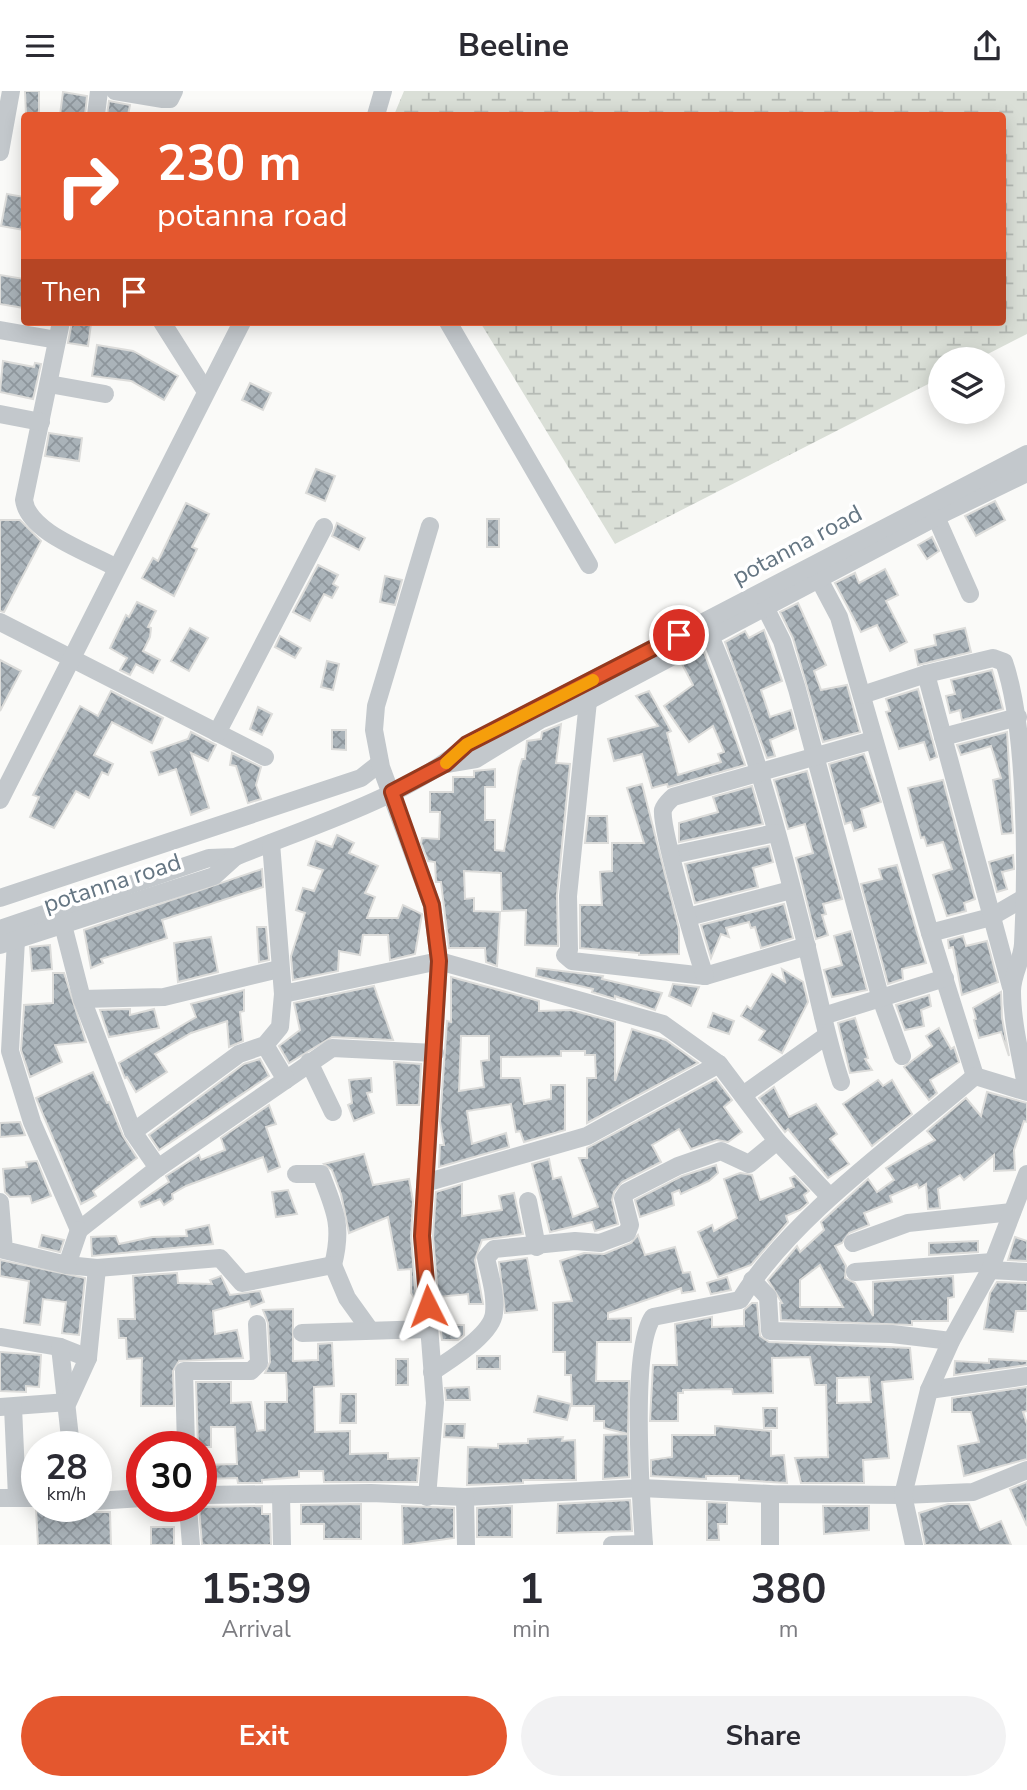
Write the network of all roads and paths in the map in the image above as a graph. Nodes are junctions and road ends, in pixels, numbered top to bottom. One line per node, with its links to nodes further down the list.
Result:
1 (11, 91): 8 (street)
2 (99, 91): 6 (street)
3 (115, 91): 4 (street)
4 (174, 91)
5 (383, 91): 7 (street)
6 (96, 112)
7 (377, 112)
8 (0, 152)
9 (165, 326): 15 (street)
10 (240, 326): 15 (street)
11 (450, 326): 24 (street)
12 (0, 330): 13 (street)
13 (59, 331): 14 (street)
14 (49, 384): 16 (street); 18 (street)
15 (205, 390): 25 (street)
16 (104, 394)
17 (0, 414): 18 (street)
18 (41, 422): 25 (street)
19 (1027, 454): 41 (street, potanna road)
20 (1027, 473): 21 (street, potanna road)
21 (936, 517): 26 (street, potanna road); 27 (street)
22 (430, 526): 43 (street)
23 (324, 527): 36 (street)
24 (589, 565)
25 (116, 566): 31 (street)
26 (820, 581): 28 (street, potanna road); 33 (street)
27 (970, 594)
28 (766, 609): 30 (street, potanna road); 39 (street)
29 (0, 622): 31 (street)
30 (712, 638): 34 (street, potanna road); 42 (street)
31 (70, 656): 36 (street); 44 (street)
32 (926, 674): 33 (street); 35 (street); 37 (street)
33 (862, 695): 38 (street)
34 (588, 701): 41 (street, potanna road); 61 (street)
35 (1018, 717): 37 (street); 51 (street)
36 (217, 733): 40 (street)
37 (943, 737): 53 (street)
38 (873, 740): 39 (street); 56 (street)
39 (815, 755): 42 (street); 65 (street)
40 (265, 757)
41 (445, 764): 43 (street, potanna road)
42 (757, 771): 45 (street); 47 (street)
43 (384, 775): 46 (street, potanna road); 50 (street); 59 (street)
44 (0, 800)
45 (775, 833): 47 (street); 49 (street)
46 (271, 843): 48 (street, potanna road); 60 (street)
47 (672, 855): 52 (street)
48 (234, 857): 54 (street, potanna road); 55 (street, potanna road)
49 (790, 890): 52 (street); 58 (street)
50 (0, 898)
51 (1025, 905): 53 (street); 63 (street)
52 (688, 917): 61 (street)
53 (991, 917): 56 (street); 63 (street)
54 (62, 925): 57 (street, potanna road); 66 (street)
55 (0, 929)
56 (930, 933): 62 (street)
57 (8, 943): 89 (street)
58 (807, 946): 61 (street); 67 (street)
59 (439, 961): 64 (street); 70 (street); 73 (street)
60 (279, 969): 64 (street); 66 (street)
61 (705, 976)
62 (945, 978): 65 (street); 74 (street)
63 (1012, 990): 74 (street)
64 (283, 994): 69 (street)
65 (880, 996): 67 (street); 71 (street)
66 (82, 999): 79 (street)
67 (823, 1016): 68 (street)
68 (826, 1037): 76 (street); 77 (street)
69 (265, 1045): 75 (street); 79 (street)
70 (435, 1053): 72 (street); 84 (street)
71 (902, 1056)
72 (309, 1062): 75 (street); 78 (street)
73 (719, 1064): 77 (street); 84 (street)
74 (975, 1076): 85 (street)
75 (286, 1080): 81 (street)
76 (841, 1082)
77 (743, 1094): 80 (street)
78 (333, 1112)
79 (133, 1132): 81 (street)
80 (777, 1141): 85 (street); 91 (street)
81 (159, 1168): 89 (street)
82 (296, 1174): 93 (street)
83 (1027, 1174): 88 (street)
84 (425, 1183): 100 (street)
85 (830, 1197): 98 (street)
86 (528, 1201): 91 (street)
87 (0, 1202): 92 (street)
88 (1018, 1208): 90 (street); 94 (street)
89 (79, 1230): 92 (street)
90 (853, 1243)
91 (537, 1247): 107 (street)
92 (67, 1265): 95 (street)
93 (333, 1265): 95 (street); 101 (street)
94 (991, 1266): 96 (street); 97 (street); 104 (street)
95 (97, 1268): 106 (street)
96 (855, 1272)
97 (1027, 1272)
98 (752, 1280): 104 (street); 115 (street)
99 (257, 1324): 113 (street)
100 (429, 1329): 101 (street); 107 (street)
101 (370, 1330): 102 (street)
102 (302, 1333)
103 (0, 1338): 105 (street)
104 (951, 1341): 109 (street)
105 (60, 1346): 106 (street); 110 (street)
106 (88, 1358): 110 (street)
107 (432, 1373): 121 (street)
108 (1027, 1377): 109 (street)
109 (929, 1390): 119 (street)
110 (68, 1402): 111 (street); 112 (street)
111 (7, 1407): 120 (street)
112 (70, 1431)
113 (186, 1431)
114 (1027, 1470): 119 (street)
115 (641, 1488): 116 (street); 122 (street); 128 (street)
116 (770, 1494): 119 (street); 129 (street)
117 (217, 1495): 118 (street)
118 (281, 1495): 121 (street); 125 (street)
119 (903, 1495): 130 (street)
120 (9, 1497)
121 (427, 1497): 122 (street)
122 (465, 1497): 126 (street)
123 (189, 1522): 124 (street)
124 (191, 1545)
125 (282, 1545)
126 (466, 1545)
127 (612, 1545): 128 (street)
128 (644, 1545)
129 (770, 1545)
130 (914, 1545)

